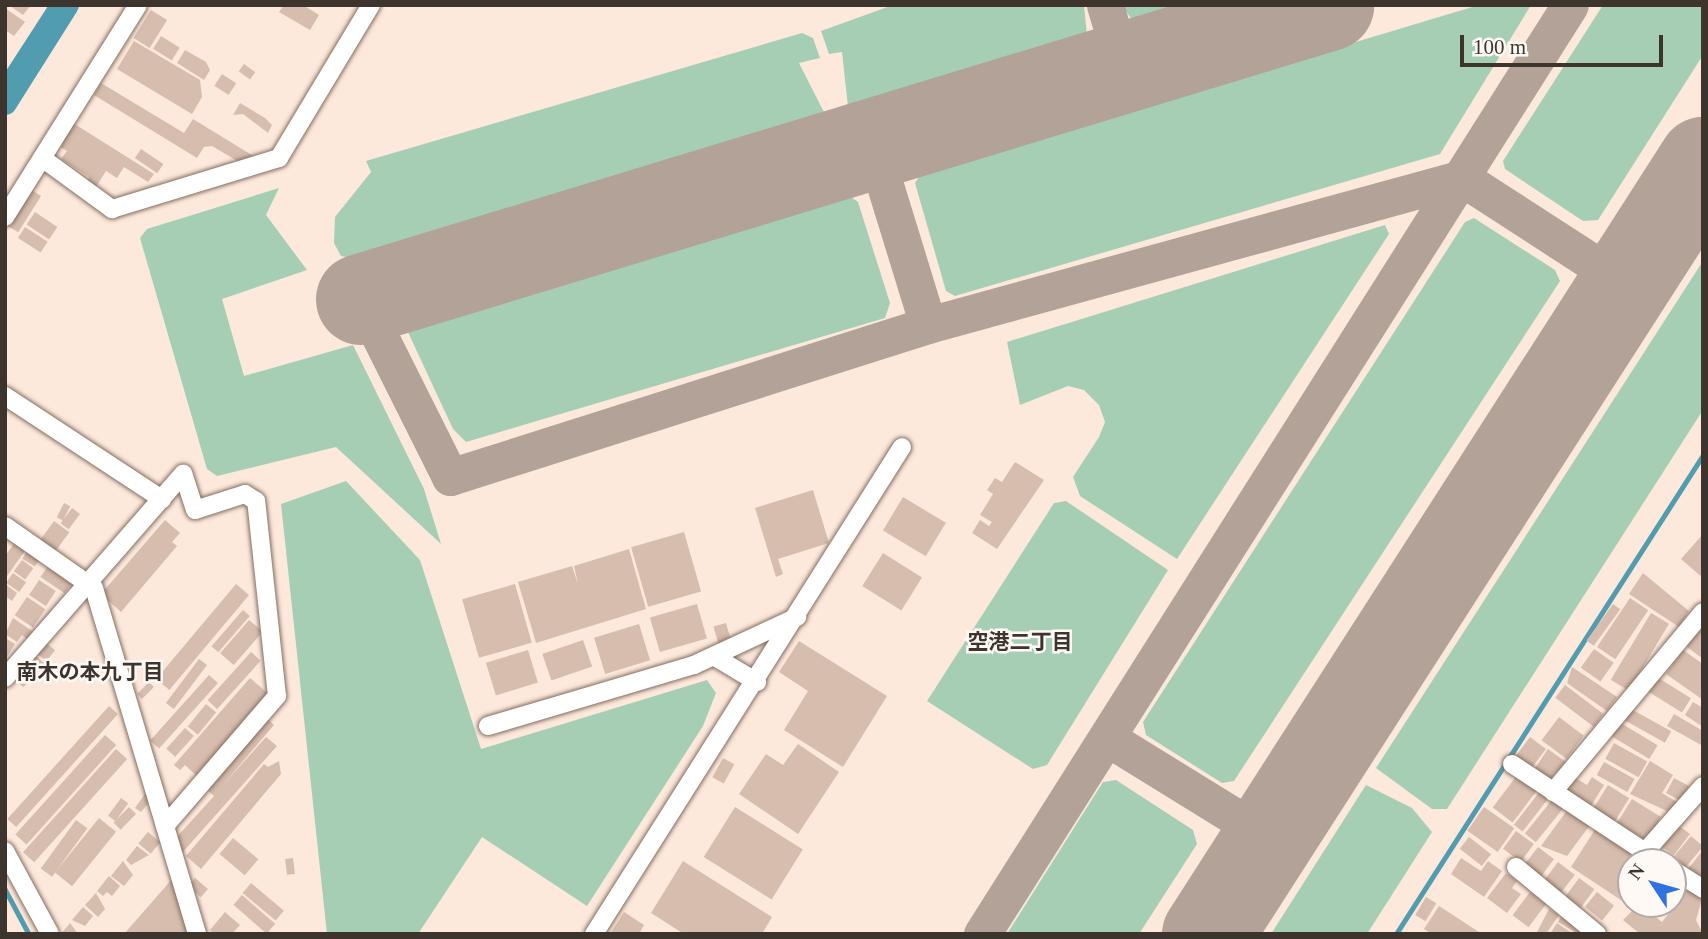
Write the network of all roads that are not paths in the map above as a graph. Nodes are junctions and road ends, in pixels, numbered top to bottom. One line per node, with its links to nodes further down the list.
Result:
1 (138, 5): 3 (street)
2 (371, 5): 3 (street)
3 (42, 158): 4 (street)
4 (5, 217)
5 (5, 397): 7 (street)
6 (902, 447): 11 (street)
7 (162, 499): 9 (street); 19 (street)
8 (5, 526): 9 (street)
9 (88, 584): 13 (street); 19 (street)
10 (1703, 612): 18 (street)
11 (797, 617): 12 (street); 14 (street)
12 (715, 657): 14 (street); 15 (street)
13 (5, 678)
14 (757, 682): 28 (street)
15 (488, 726)
16 (1512, 764): 18 (street)
17 (1703, 786): 21 (street)
18 (1553, 792): 20 (street)
19 (165, 826): 27 (street)
20 (1637, 848)
21 (1659, 848)
22 (5, 851): 26 (street)
23 (1516, 867): 29 (street)
24 (1687, 879): 25 (street)
25 (1703, 889)
26 (50, 934)
27 (197, 934)
28 (594, 934)
29 (1597, 934)

